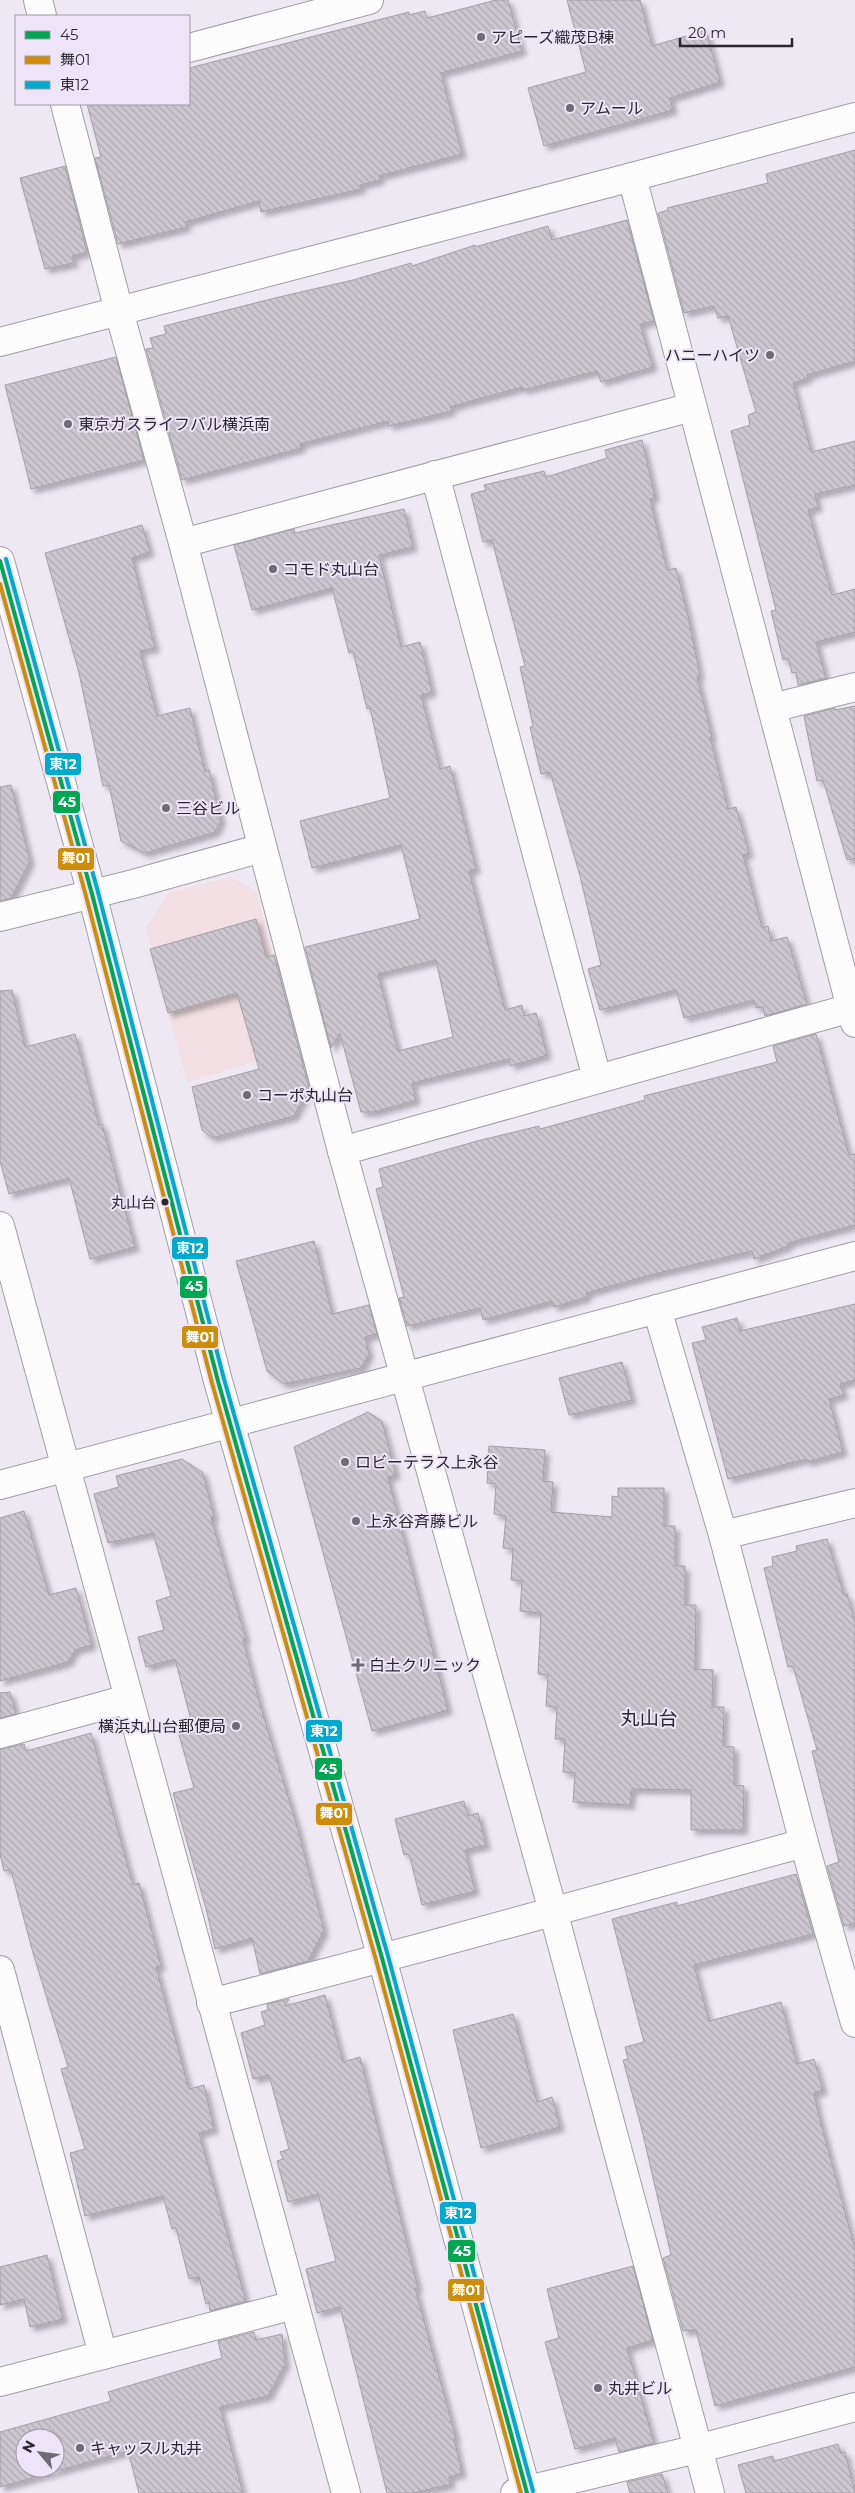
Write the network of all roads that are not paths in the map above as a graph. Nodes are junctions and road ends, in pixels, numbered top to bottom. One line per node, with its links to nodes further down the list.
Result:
1 (38, 0): 3 (street)
2 (369, 0): 4 (street)
3 (42, 15)
4 (190, 48)
5 (65, 105): 8 (street)
6 (855, 117): 7 (street)
7 (632, 177): 8 (street); 10 (street)
8 (119, 311): 9 (street); 12 (street)
9 (0, 342)
10 (692, 407): 11 (street); 15 (street)
11 (435, 476): 12 (street); 20 (street)
12 (183, 543): 16 (street)
13 (0, 561): 17 (street)
14 (855, 687): 15 (street)
15 (772, 708): 19 (street)
16 (262, 848): 17 (street); 21 (street)
17 (92, 894): 18 (street); 26 (street)
18 (0, 917)
19 (853, 1015): 20 (street)
20 (597, 1078): 21 (street)
21 (342, 1151): 25 (street)
22 (1, 1235): 27 (street)
23 (855, 1256): 24 (street)
24 (657, 1309): 25 (street); 30 (street)
25 (404, 1376): 26 (street); 34 (street)
26 (230, 1423): 27 (street); 35 (street)
27 (66, 1467): 28 (street); 31 (street)
28 (0, 1485)
29 (855, 1503): 30 (street)
30 (723, 1535): 33 (street)
31 (128, 1700): 32 (street); 37 (street)
32 (0, 1734)
33 (804, 1843): 34 (street); 38 (street)
34 (553, 1911): 35 (street); 43 (street)
35 (382, 1958): 37 (street); 44 (street)
36 (0, 1970): 40 (street)
37 (211, 2003): 39 (street)
38 (855, 2023)
39 (294, 2305): 40 (street); 45 (street)
40 (103, 2354): 41 (street)
41 (0, 2382)
42 (855, 2407): 43 (street)
43 (697, 2449): 44 (street); 46 (street)
44 (522, 2492)
45 (346, 2493)
46 (710, 2493)

